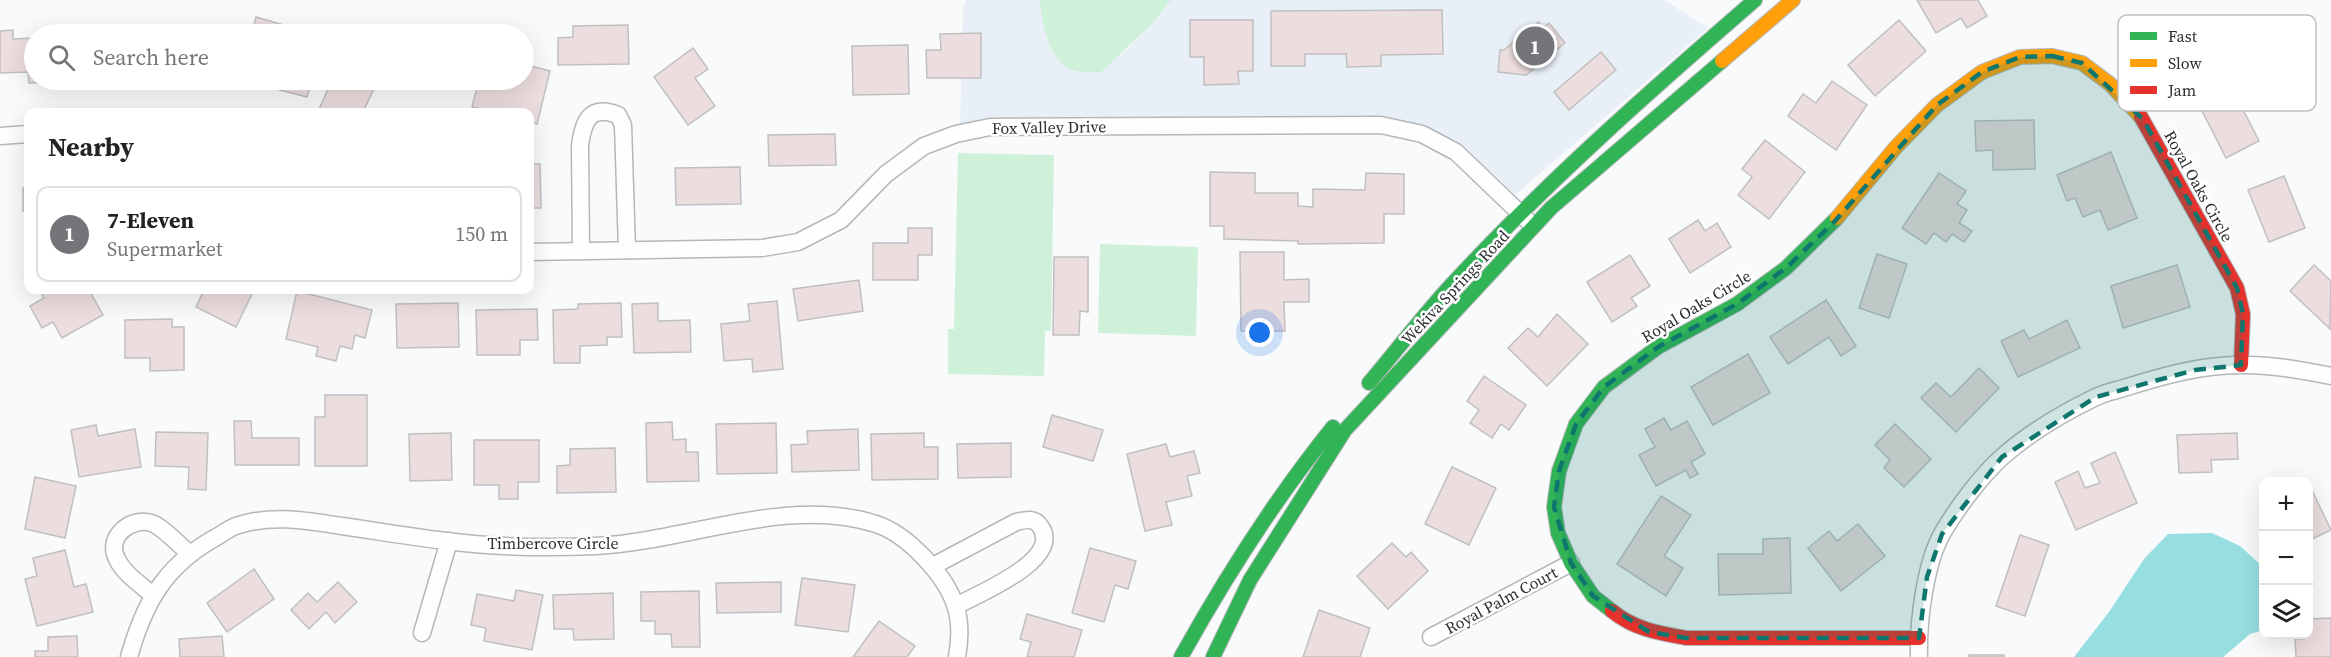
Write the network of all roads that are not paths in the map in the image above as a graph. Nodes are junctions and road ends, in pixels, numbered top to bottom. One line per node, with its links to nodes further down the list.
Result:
1 (1755, 0): 7 (main road, Wekiva Springs Road)
2 (1793, 0): 8 (main road, Wekiva Springs Road)
3 (2118, 92): 16 (main road, Royal Oaks Circle)
4 (2135, 111): 12 (main road, Royal Oaks Circle)
5 (24, 134): 6 (street)
6 (0, 136)
7 (1520, 213): 8 (street, Fox Valley Drive); 9 (street, Fox Valley Drive); 25 (main road, Wekiva Springs Road)
8 (1533, 227): 26 (main road, Wekiva Springs Road)
9 (627, 250): 10 (street, Fox Valley Drive); 10 (street)
10 (581, 251): 11 (street, Fox Valley Drive)
11 (534, 252)
12 (2241, 365): 13 (street); 22 (street)
13 (2331, 376)
14 (449, 542): 15 (street, Timbercove Circle); 17 (street, Timbercove Circle); 20 (street)
15 (190, 554): 18 (street, Timbercove Circle); 18 (street)
16 (1571, 563): 21 (street, Royal Palm Court); 22 (main road, Royal Oaks Circle)
17 (933, 566): 19 (street, Timbercove Circle); 19 (street)
18 (153, 595): 23 (street, Timbercove Circle)
19 (956, 606): 24 (street, Timbercove Circle)
20 (422, 633)
21 (1431, 637)
22 (1919, 638): 27 (street)
23 (129, 657)
24 (957, 657)
25 (1181, 657)
26 (1213, 657)
27 (1919, 657)

